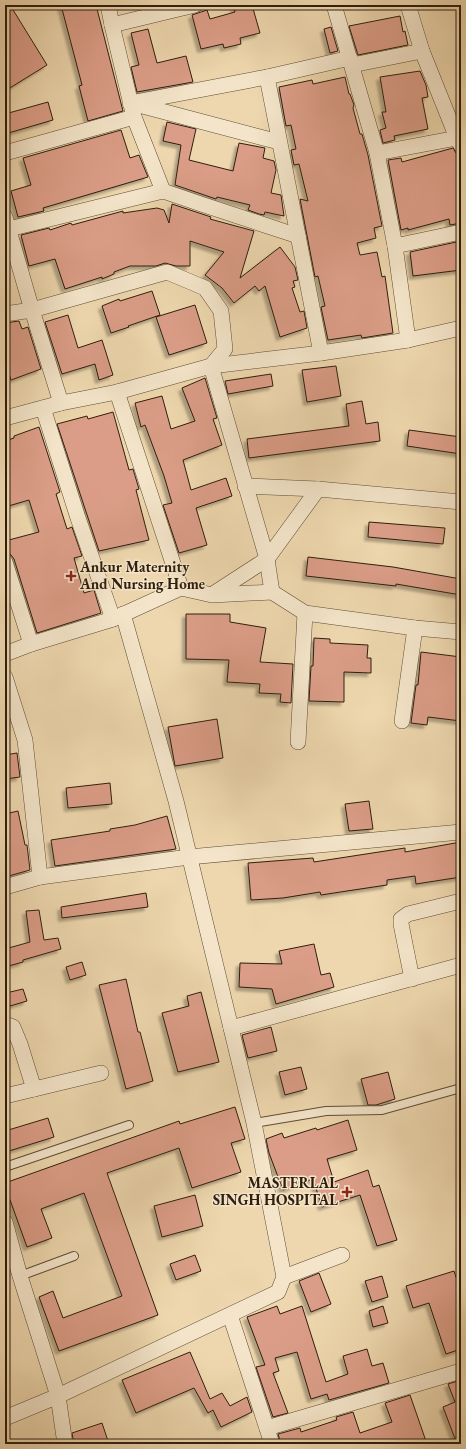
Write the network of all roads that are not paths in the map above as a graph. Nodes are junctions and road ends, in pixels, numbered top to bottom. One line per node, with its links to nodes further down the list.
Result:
1 (108, 5): 5 (street)
2 (195, 5): 5 (street)
3 (334, 5): 7 (street)
4 (408, 5): 6 (street)
5 (112, 25): 9 (street)
6 (422, 51): 7 (street); 10 (street)
7 (351, 61): 8 (street); 13 (street)
8 (267, 77): 9 (street); 11 (street)
9 (132, 110): 11 (street); 12 (street); 14 (street)
10 (459, 141): 13 (street)
11 (279, 142): 17 (street)
12 (5, 153)
13 (377, 154): 18 (street)
14 (164, 191): 15 (street); 17 (street)
15 (7, 223): 19 (street)
16 (461, 232): 18 (street)
17 (298, 236): 23 (street)
18 (394, 246): 22 (street)
19 (32, 310): 20 (street); 24 (street); 26 (street)
20 (5, 314)
21 (461, 328): 22 (street)
22 (408, 340): 23 (street)
23 (321, 353): 24 (street)
24 (211, 366): 25 (street); 29 (street)
25 (118, 392): 26 (street); 34 (street)
26 (61, 403): 27 (street)
27 (43, 408): 28 (street); 38 (street)
28 (5, 418)
29 (245, 486): 30 (street); 32 (street)
30 (318, 489): 31 (street); 32 (street)
31 (461, 502)
32 (267, 559): 35 (street); 36 (street)
33 (5, 562): 41 (street)
34 (181, 588): 36 (street); 38 (street)
35 (272, 592): 36 (street); 37 (street)
36 (212, 595)
37 (306, 613): 39 (street); 45 (street)
38 (118, 616): 41 (street); 47 (street)
39 (415, 628): 40 (street); 44 (street)
40 (461, 632)
41 (31, 644): 42 (street)
42 (5, 654)
43 (5, 677): 48 (street)
44 (402, 721)
45 (298, 742)
46 (461, 832): 47 (street)
47 (189, 857): 48 (street); 54 (street)
48 (40, 877): 49 (street)
49 (5, 887)
50 (461, 901): 52 (street)
51 (461, 965): 52 (street)
52 (412, 979): 54 (street)
53 (5, 1024): 57 (street)
54 (231, 1028): 59 (street)
55 (101, 1073): 57 (street)
56 (461, 1088): 59 (lane)
57 (34, 1089): 58 (street)
58 (5, 1096)
59 (254, 1123): 66 (street)
60 (129, 1125): 61 (lane)
61 (5, 1168)
62 (5, 1222): 65 (street)
63 (342, 1255): 66 (street)
64 (74, 1256): 65 (lane)
65 (20, 1276): 69 (street)
66 (284, 1277): 67 (street)
67 (230, 1315): 69 (street); 71 (street)
68 (461, 1371): 71 (street)
69 (58, 1396): 70 (street); 72 (street)
70 (5, 1418)
71 (267, 1428): 73 (street)
72 (66, 1444)
73 (272, 1444)

